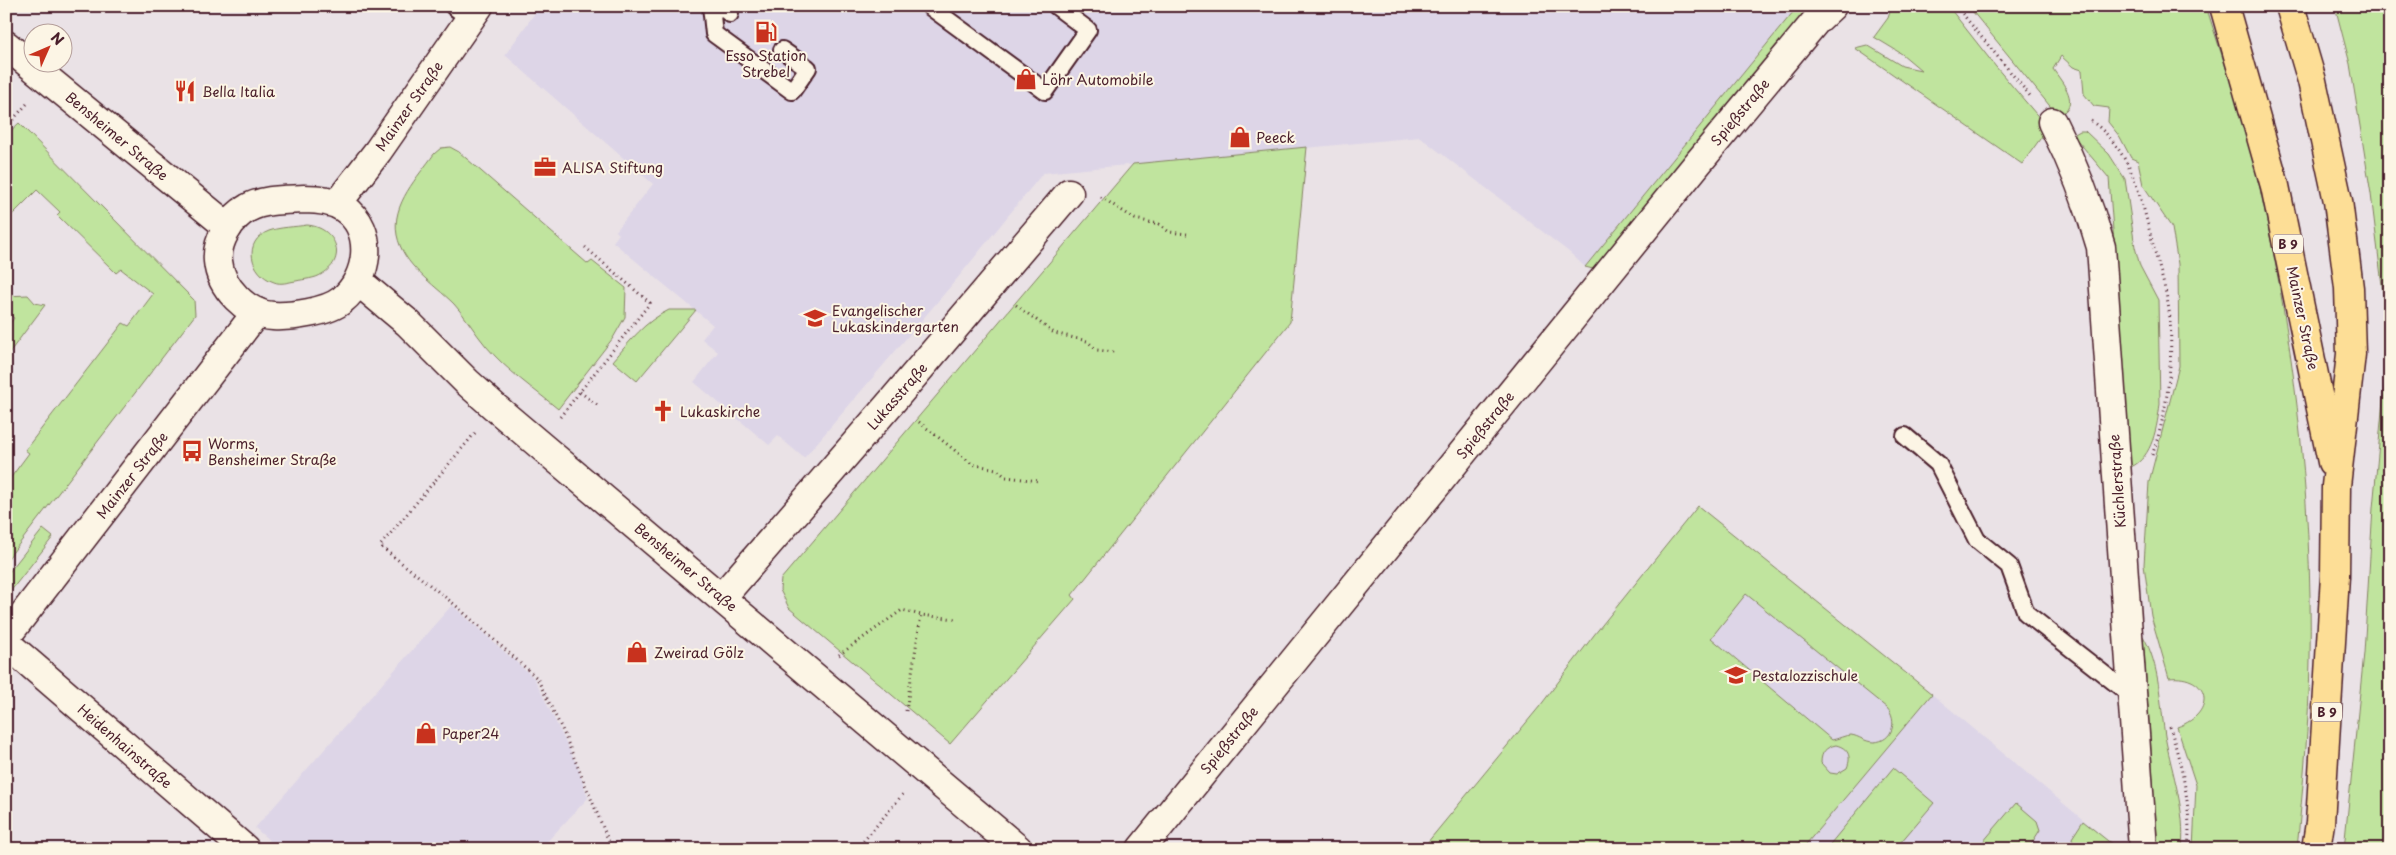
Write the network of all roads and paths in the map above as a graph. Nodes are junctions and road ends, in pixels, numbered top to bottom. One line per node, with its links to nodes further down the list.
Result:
1 (711, 6): 10 (lane)
2 (929, 6): 3 (lane)
3 (1056, 6)
4 (1832, 6): 42 (street, Spießstraße)
5 (1956, 6): 11 (path)
6 (2224, 6): 28 (main road, Mainzer Straße / B 9)
7 (2290, 6): 28 (main road, Mainzer Straße / B 9)
8 (467, 10): 13 (street, Mainzer Straße)
9 (6, 45): 14 (street, Bensheimer Straße)
10 (782, 50)
11 (2052, 122): 35 (street, Küchlerstraße)
12 (1069, 194): 15 (path); 18 (street, Lukasstraße)
13 (337, 204): 14 (street); 17 (street)
14 (228, 227): 19 (street)
15 (1187, 234)
16 (585, 247): 21 (path)
17 (359, 282): 19 (street); 24 (street, Bensheimer Straße)
18 (992, 285): 20 (path); 22 (street, Lukasstraße)
19 (257, 312): 32 (street, Mainzer Straße)
20 (1114, 352)
21 (580, 392): 23 (path); 26 (path)
22 (894, 399): 27 (path); 29 (street, Lukasstraße)
23 (600, 407)
24 (496, 408): 26 (street, Bensheimer Straße); 39 (path)
25 (1905, 436): 35 (lane)
26 (540, 443): 29 (street, Bensheimer Straße)
27 (1039, 481)
28 (2336, 486): 44 (main road, Mainzer Straße / B 9)
29 (722, 597): 34 (street, Bensheimer Straße)
30 (921, 615): 31 (path); 34 (path); 36 (path)
31 (956, 619)
32 (6, 637)
33 (6, 642): 38 (street, Heidenhainstraße)
34 (818, 680): 36 (street, Bensheimer Straße)
35 (2132, 696): 43 (street, Küchlerstraße)
36 (891, 742): 37 (street, Bensheimer Straße)
37 (924, 768): 40 (path); 41 (street, Bensheimer Straße)
38 (245, 849)
39 (612, 849)
40 (857, 849)
41 (1018, 849)
42 (1141, 849)
43 (2143, 849)
44 (2316, 849)

